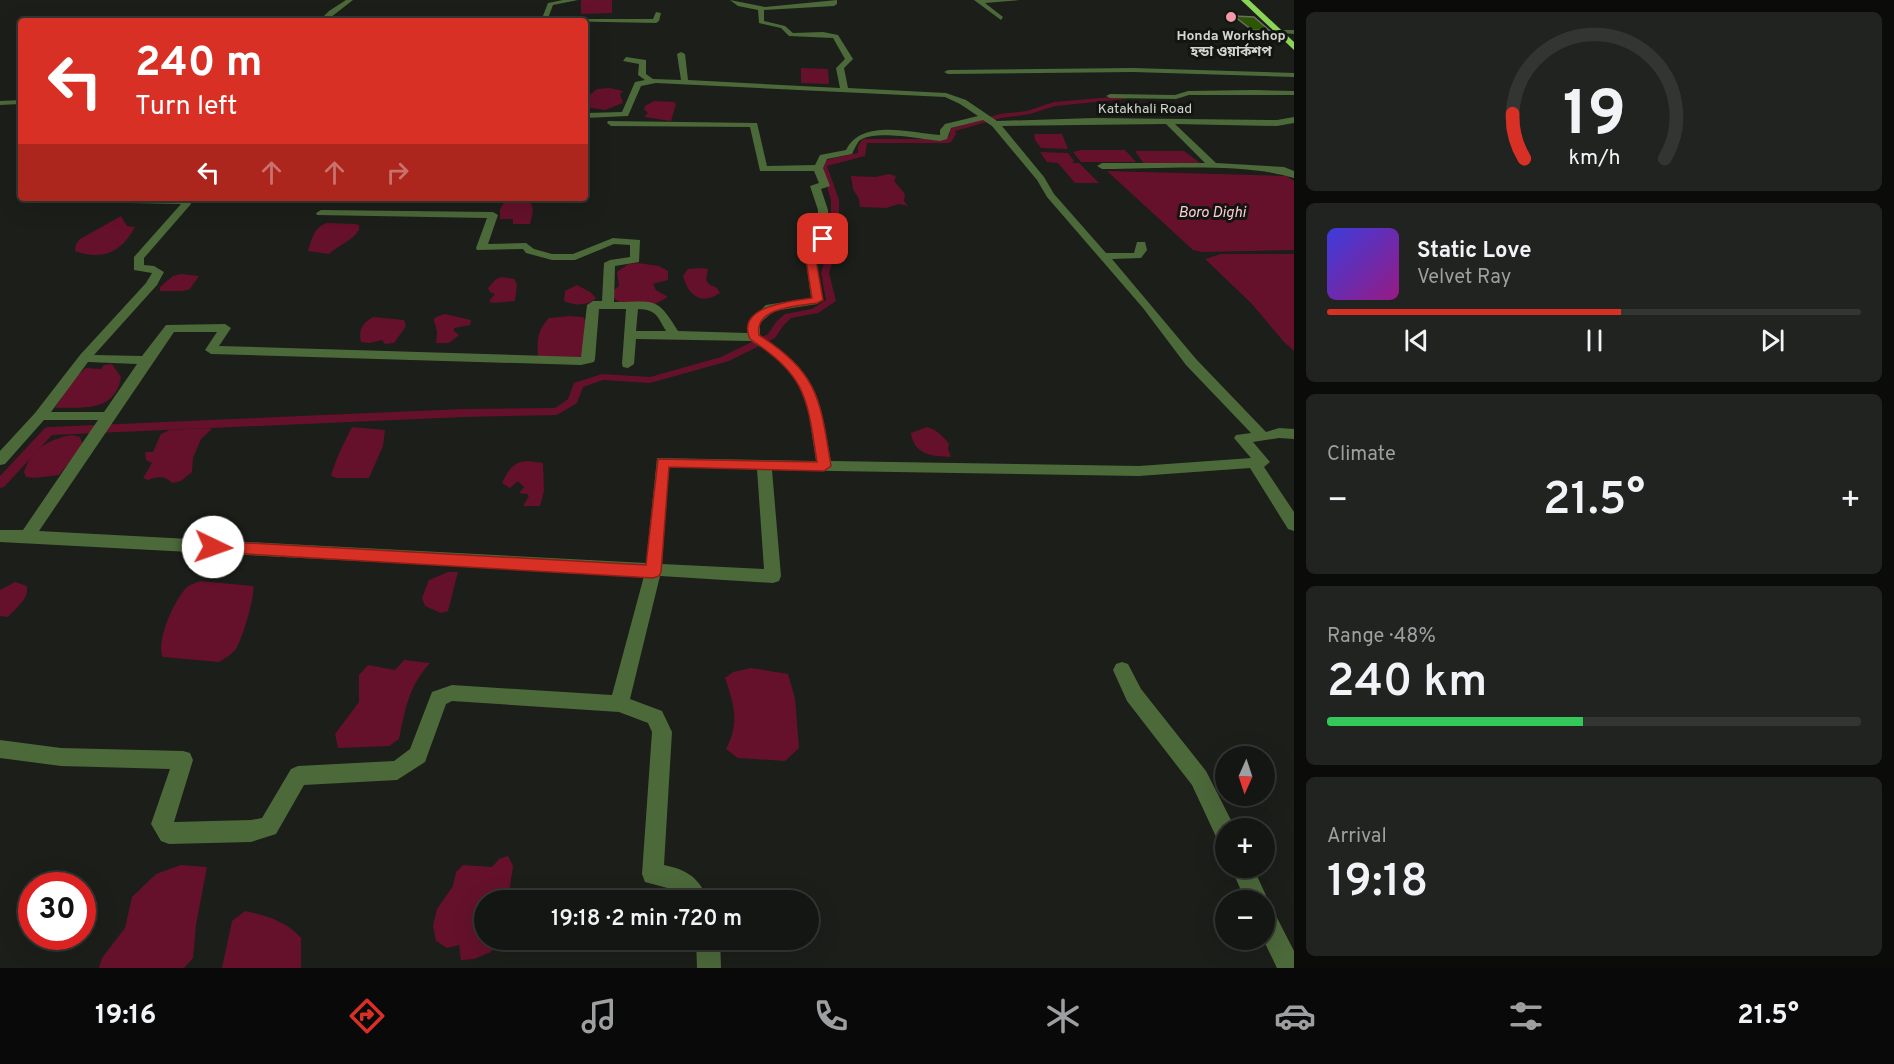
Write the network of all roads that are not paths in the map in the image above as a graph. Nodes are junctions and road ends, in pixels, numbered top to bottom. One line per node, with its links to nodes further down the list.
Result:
1 (350, 0): 11 (street)
2 (575, 0): 12 (street)
3 (734, 0): 9 (street)
4 (834, 0): 9 (street)
5 (1017, 0): 8 (street)
6 (1245, 0): 18 (highway)
7 (1249, 0): 15 (highway)
8 (978, 1): 13 (street)
9 (761, 8): 25 (street)
10 (658, 13): 14 (street)
11 (325, 18)
12 (545, 18)
13 (1001, 18)
14 (588, 21)
15 (1284, 32): 16 (street); 17 (highway)
16 (1294, 32)
17 (1294, 41)
18 (1294, 47)
19 (681, 54): 24 (street)
20 (626, 58): 23 (street)
21 (948, 72): 22 (street)
22 (1294, 75)
23 (651, 81): 24 (street); 30 (street)
24 (685, 83): 25 (street)
25 (845, 91): 31 (street)
26 (1294, 93): 27 (street)
27 (1110, 96)
28 (18, 102): 29 (street)
29 (0, 103)
30 (588, 116)
31 (985, 117): 35 (street); 38 (street)
32 (1294, 120): 33 (street, Katakhali Road)
33 (1167, 121): 35 (street, Katakhali Road); 37 (street)
34 (588, 122): 38 (street)
35 (995, 124): 43 (street)
36 (1101, 166): 37 (street)
37 (1213, 166): 39 (street)
38 (818, 168): 48 (street)
39 (1294, 175)
40 (184, 201): 49 (street)
41 (321, 213): 44 (street)
42 (1141, 244): 43 (street)
43 (1102, 256): 55 (street)
44 (608, 304): 45 (street); 50 (street)
45 (632, 305): 46 (street); 47 (street)
46 (629, 335): 47 (street); 51 (street)
47 (674, 335): 48 (street)
48 (754, 337): 60 (street)
49 (84, 358): 50 (street); 52 (street)
50 (146, 360): 53 (street)
51 (628, 364)
52 (40, 416): 53 (street); 56 (street)
53 (108, 416): 63 (street)
54 (1294, 434): 55 (street)
55 (1263, 437): 57 (street)
56 (0, 460)
57 (1254, 463): 60 (street); 61 (street)
58 (764, 464): 59 (street); 60 (street); 64 (street); 64 (street)
59 (790, 465)
60 (824, 466)
61 (1292, 520)
62 (0, 536): 63 (street)
63 (27, 536): 64 (street)
64 (653, 572): 66 (street)
65 (1122, 670): 68 (street)
66 (619, 704): 67 (street); 69 (street)
67 (0, 749)
68 (1219, 818)
69 (689, 890)
70 (1275, 938): 73 (street)
71 (708, 950): 72 (street)
72 (708, 968)
73 (1290, 968)

